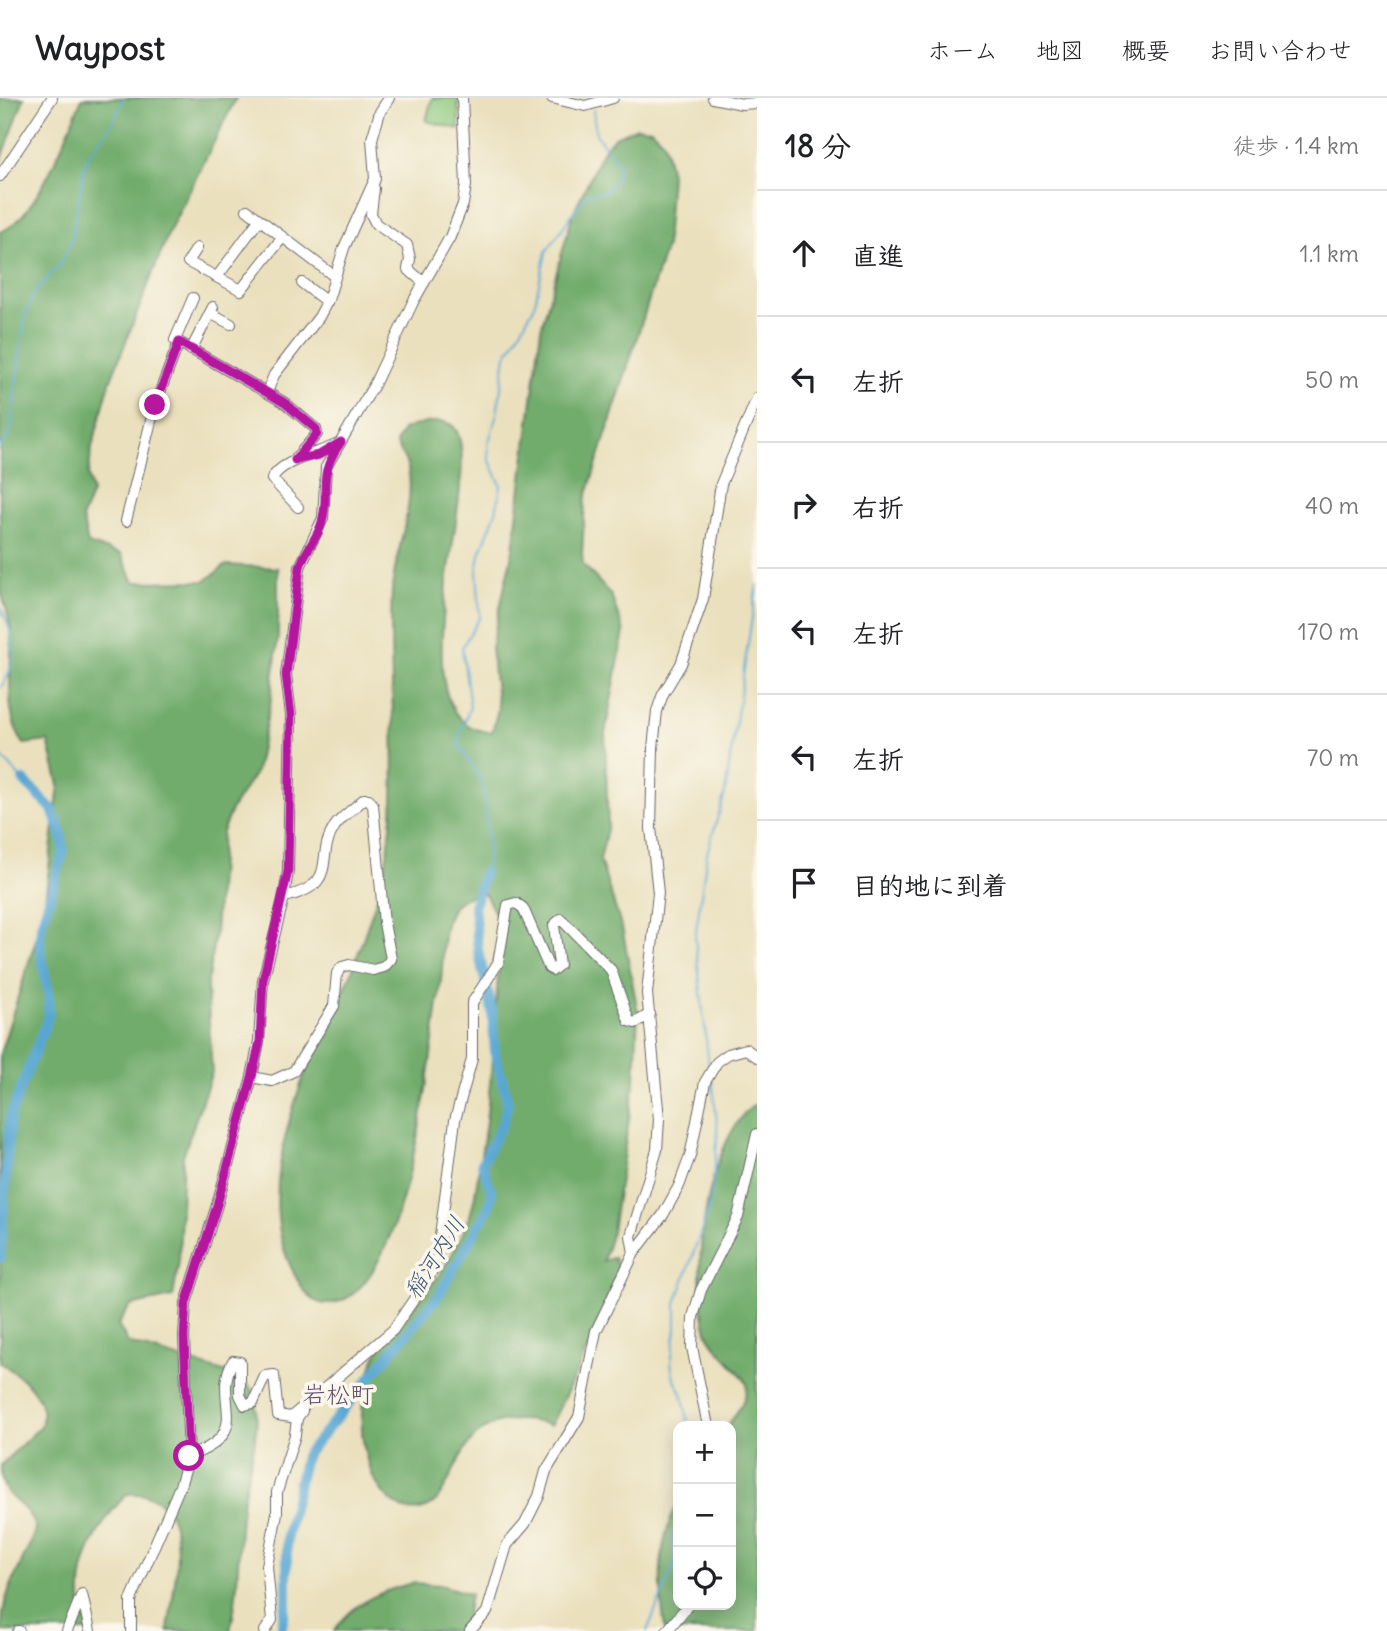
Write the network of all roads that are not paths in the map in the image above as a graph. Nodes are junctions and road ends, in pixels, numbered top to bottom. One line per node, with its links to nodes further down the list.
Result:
1 (52, 98): 8 (street)
2 (389, 98): 9 (street)
3 (462, 98): 17 (street)
4 (552, 98): 5 (street)
5 (613, 98)
6 (713, 98): 7 (street)
7 (757, 103)
8 (0, 176)
9 (372, 184): 14 (street); 17 (street)
10 (247, 210): 11 (street)
11 (258, 220): 12 (street); 15 (street)
12 (282, 238): 14 (street); 15 (street)
13 (197, 248): 15 (street)
14 (334, 276): 19 (street)
15 (217, 277)
16 (302, 283): 19 (street)
17 (424, 283): 25 (street)
18 (193, 298): 21 (street)
19 (327, 302): 23 (street)
20 (232, 324): 22 (street)
21 (179, 342): 22 (street); 28 (street)
22 (191, 350): 23 (street)
23 (267, 391): 26 (street)
24 (757, 398): 30 (street)
25 (341, 442): 26 (street); 29 (street)
26 (295, 460): 27 (street)
27 (298, 507)
28 (126, 522)
29 (284, 897): 32 (street); 32 (street)
30 (650, 1014): 34 (street); 35 (street)
31 (757, 1058): 34 (street)
32 (252, 1077): 37 (street)
33 (757, 1135): 36 (street)
34 (634, 1252): 43 (street)
35 (304, 1408): 37 (street); 42 (street)
36 (707, 1421)
37 (189, 1456): 41 (street)
38 (684, 1610): 44 (street)
39 (67, 1631): 40 (street)
40 (90, 1631)
41 (131, 1631)
42 (265, 1631)
43 (470, 1631)
44 (667, 1631)

